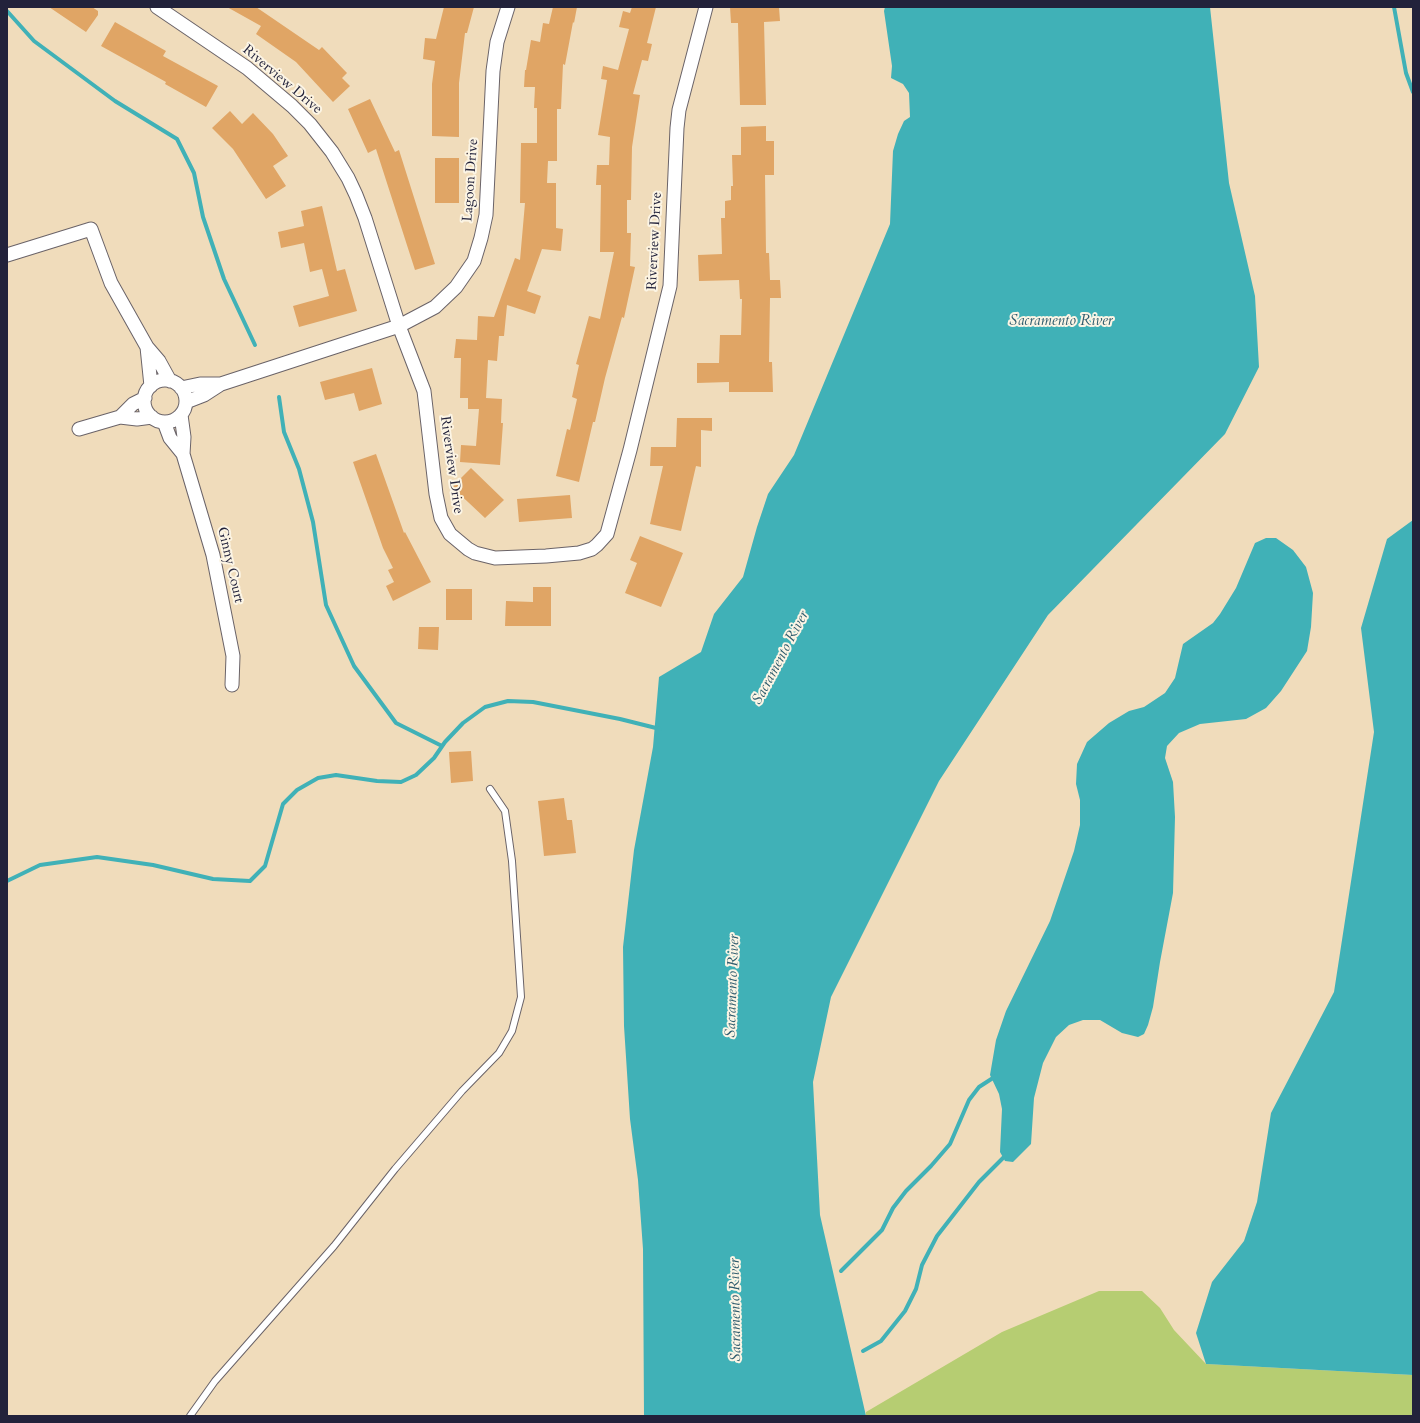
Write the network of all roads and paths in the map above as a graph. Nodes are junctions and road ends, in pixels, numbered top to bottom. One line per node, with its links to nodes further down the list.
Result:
1 (157, 7): 5 (street, Riverview Drive)
2 (508, 7): 5 (street, Lagoon Drive)
3 (706, 7): 5 (street, Riverview Drive)
4 (7, 255): 6 (street)
5 (399, 326): 8 (street, Lagoon Drive)
6 (147, 347): 7 (street); 9 (street)
7 (176, 384): 8 (street); 9 (street); 10 (street)
8 (222, 384): 10 (street)
9 (148, 392): 12 (street); 13 (street)
10 (186, 402): 11 (street)
11 (181, 415): 13 (street); 15 (street)
12 (120, 417): 13 (street); 14 (street)
13 (158, 420): 15 (street)
14 (79, 429)
15 (183, 454): 16 (street, Ginny Court)
16 (232, 685)
17 (490, 789): 18 (lane)
18 (190, 1416)

